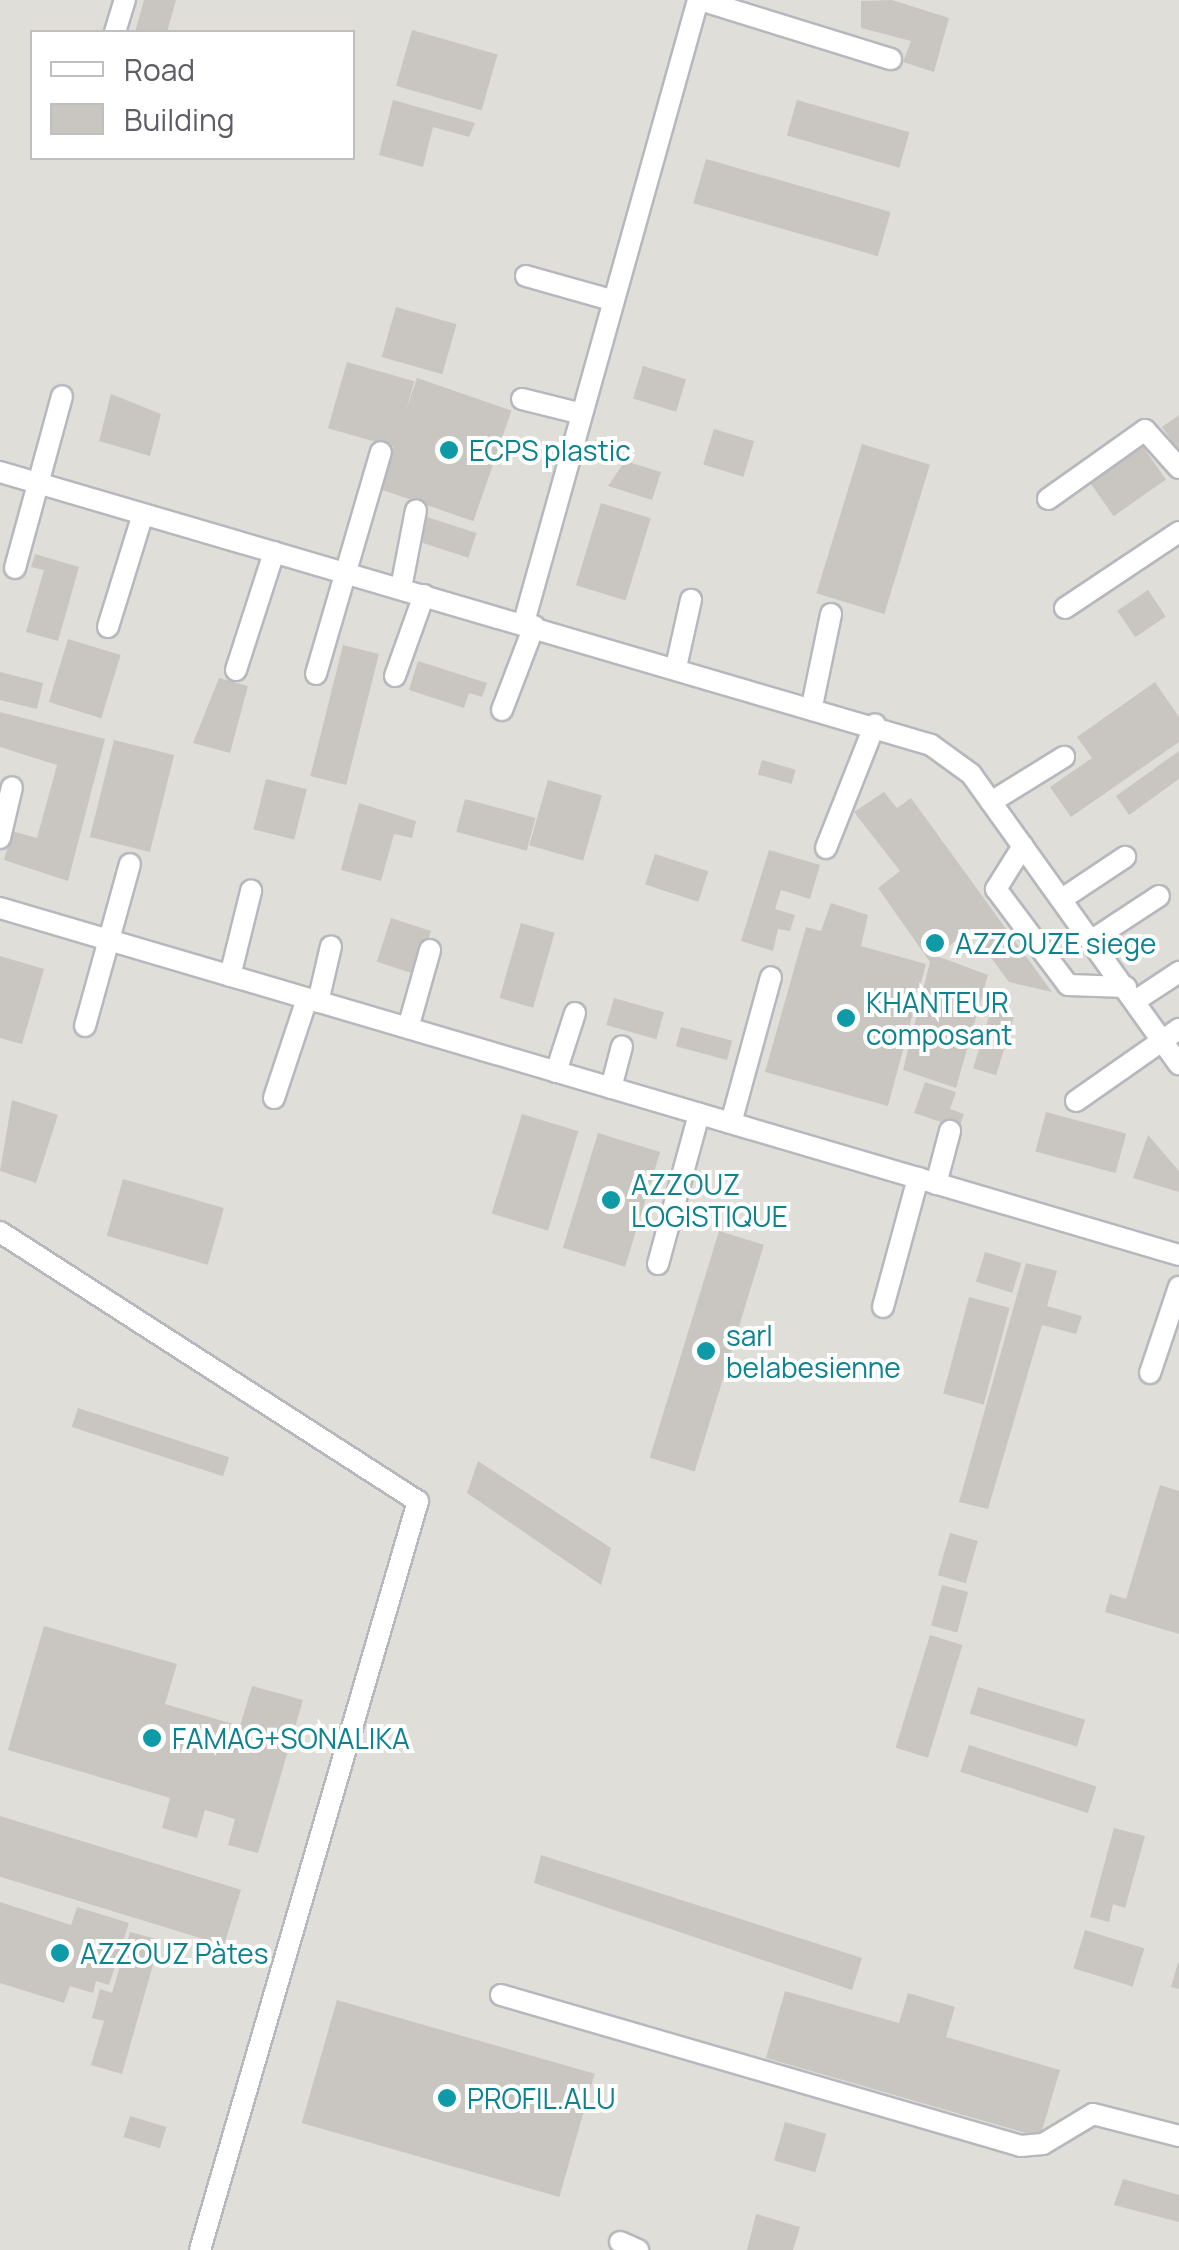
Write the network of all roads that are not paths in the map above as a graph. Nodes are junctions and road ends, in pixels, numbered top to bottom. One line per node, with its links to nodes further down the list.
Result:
1 (125, 0): 3 (street)
2 (699, 0): 4 (street); 6 (street)
3 (117, 30)
4 (891, 59)
5 (526, 276): 6 (street)
6 (610, 300): 9 (street)
7 (62, 396): 13 (street)
8 (522, 399): 9 (street)
9 (578, 414): 26 (street)
10 (381, 452): 20 (street)
11 (1179, 468): 14 (street)
12 (0, 472): 13 (street)
13 (43, 485): 16 (street); 19 (street)
14 (1048, 499)
15 (416, 510): 21 (street)
16 (143, 514): 18 (street); 27 (street)
17 (1179, 532): 24 (street)
18 (274, 552): 20 (street); 29 (street)
19 (15, 568)
20 (350, 574): 21 (street); 30 (street)
21 (401, 588): 22 (street)
22 (424, 595): 26 (street); 31 (street)
23 (690, 600): 28 (street)
24 (1066, 608)
25 (831, 614): 32 (street)
26 (529, 624): 28 (street); 33 (street)
27 (108, 628)
28 (676, 667): 32 (street)
29 (236, 670)
30 (316, 674)
31 (395, 676)
32 (812, 706): 34 (street)
33 (502, 710)
34 (875, 724): 37 (street); 40 (street)
35 (1064, 758): 37 (street)
36 (12, 787): 38 (street)
37 (992, 802): 39 (street)
38 (0, 838)
39 (1024, 846): 45 (street); 54 (street)
40 (826, 848)
41 (1125, 857): 45 (street)
42 (130, 864): 48 (street)
43 (251, 892): 52 (street)
44 (1158, 896): 47 (street)
45 (1062, 899): 47 (street)
46 (0, 908): 48 (street)
47 (1092, 940): 54 (street)
48 (110, 941): 52 (street); 57 (street)
49 (331, 946): 55 (street)
50 (430, 950): 58 (street)
51 (1179, 972): 54 (street)
52 (230, 976): 55 (street)
53 (770, 977): 67 (street)
54 (1130, 994): 59 (street)
55 (313, 1000): 58 (street); 64 (street)
56 (575, 1013): 62 (street)
57 (85, 1026)
58 (408, 1028): 62 (street)
59 (1170, 1034): 61 (street); 65 (street)
60 (622, 1046): 63 (street)
61 (1179, 1064)
62 (556, 1072): 63 (street)
63 (611, 1088): 66 (street)
64 (274, 1098)
65 (1076, 1100)
66 (699, 1114): 67 (street); 72 (street)
67 (731, 1123): 69 (street)
68 (950, 1131): 69 (street)
69 (927, 1181): 71 (street); 74 (street)
70 (0, 1232): 78 (street)
71 (1179, 1255)
72 (658, 1264)
73 (1179, 1287): 75 (street)
74 (883, 1308)
75 (1150, 1373)
76 (501, 1995): 77 (street)
77 (1179, 2136)
78 (200, 2250)

